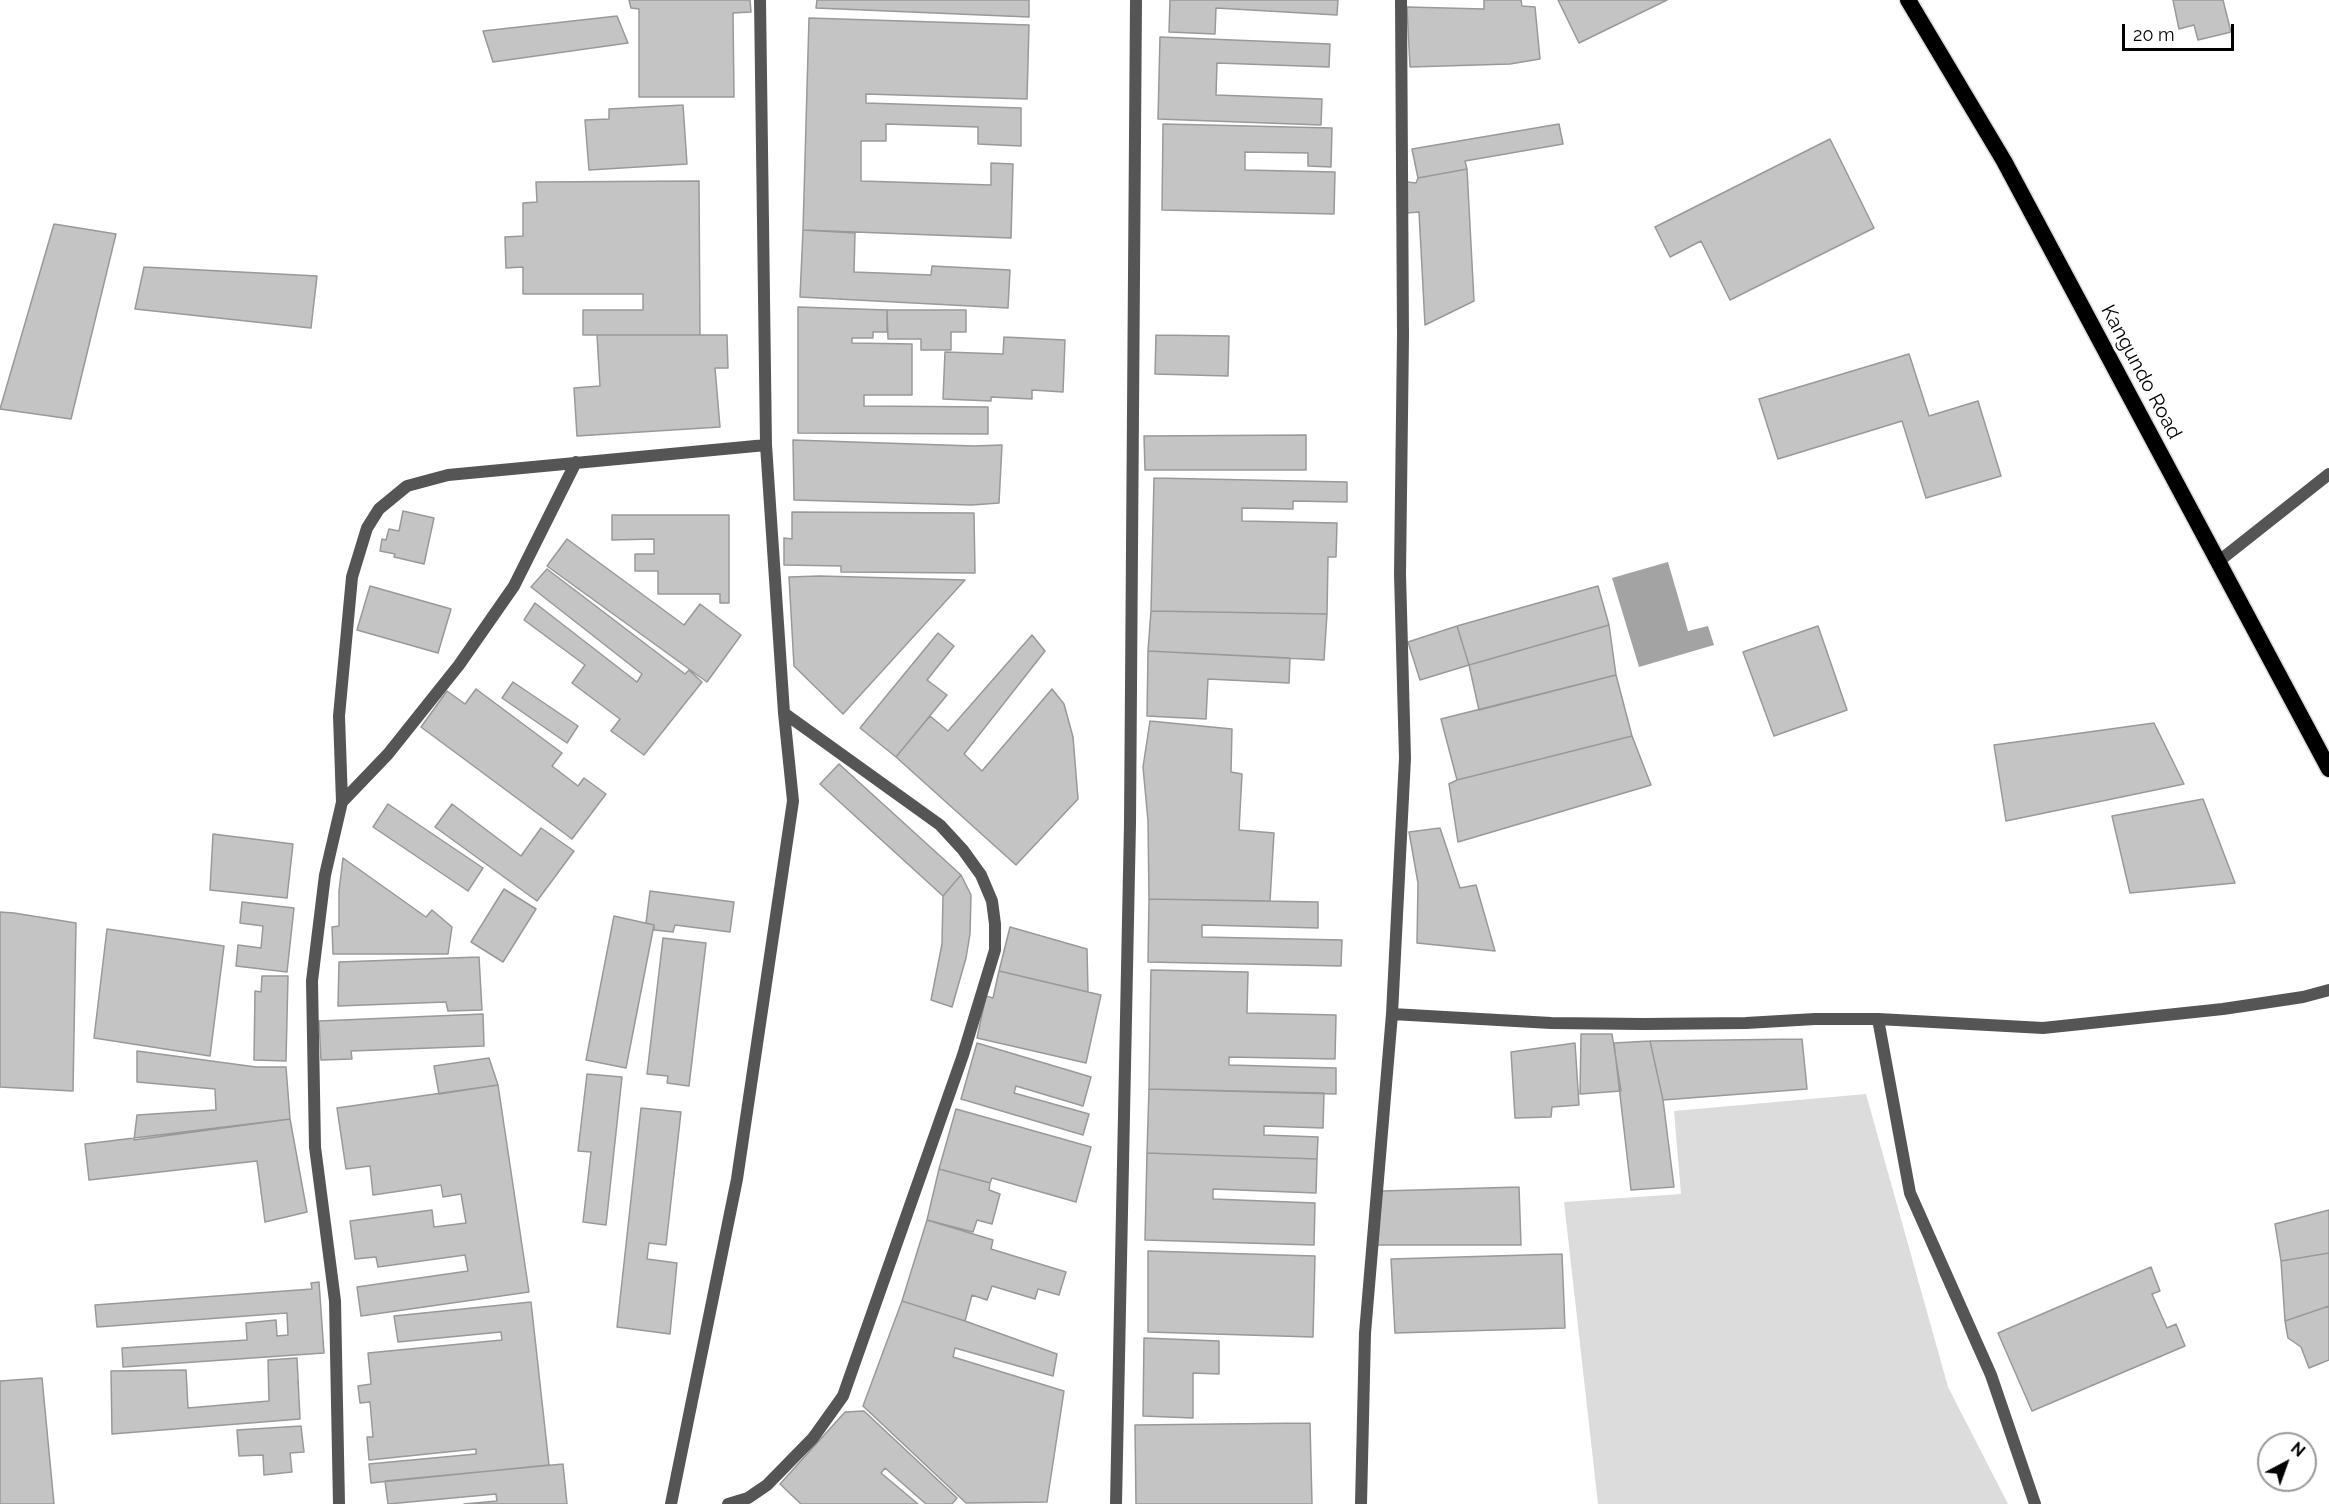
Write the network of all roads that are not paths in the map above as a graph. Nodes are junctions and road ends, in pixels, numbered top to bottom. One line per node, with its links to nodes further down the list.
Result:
1 (760, 0): 5 (street)
2 (1136, 0): 18 (street)
3 (1401, 0): 13 (street)
4 (1908, 0): 8 (highway, Kangundo Road)
5 (766, 445): 6 (street); 9 (street)
6 (576, 462): 11 (street); 11 (street)
7 (2329, 474): 8 (street)
8 (2219, 561): 10 (highway, Kangundo Road)
9 (784, 713): 16 (street); 17 (street)
10 (2329, 769)
11 (342, 802): 15 (street)
12 (2329, 990): 14 (street)
13 (1392, 1014): 14 (street); 19 (street)
14 (1878, 1019): 20 (street)
15 (339, 1504)
16 (670, 1504)
17 (728, 1504)
18 (1116, 1504)
19 (1361, 1504)
20 (2035, 1504)

